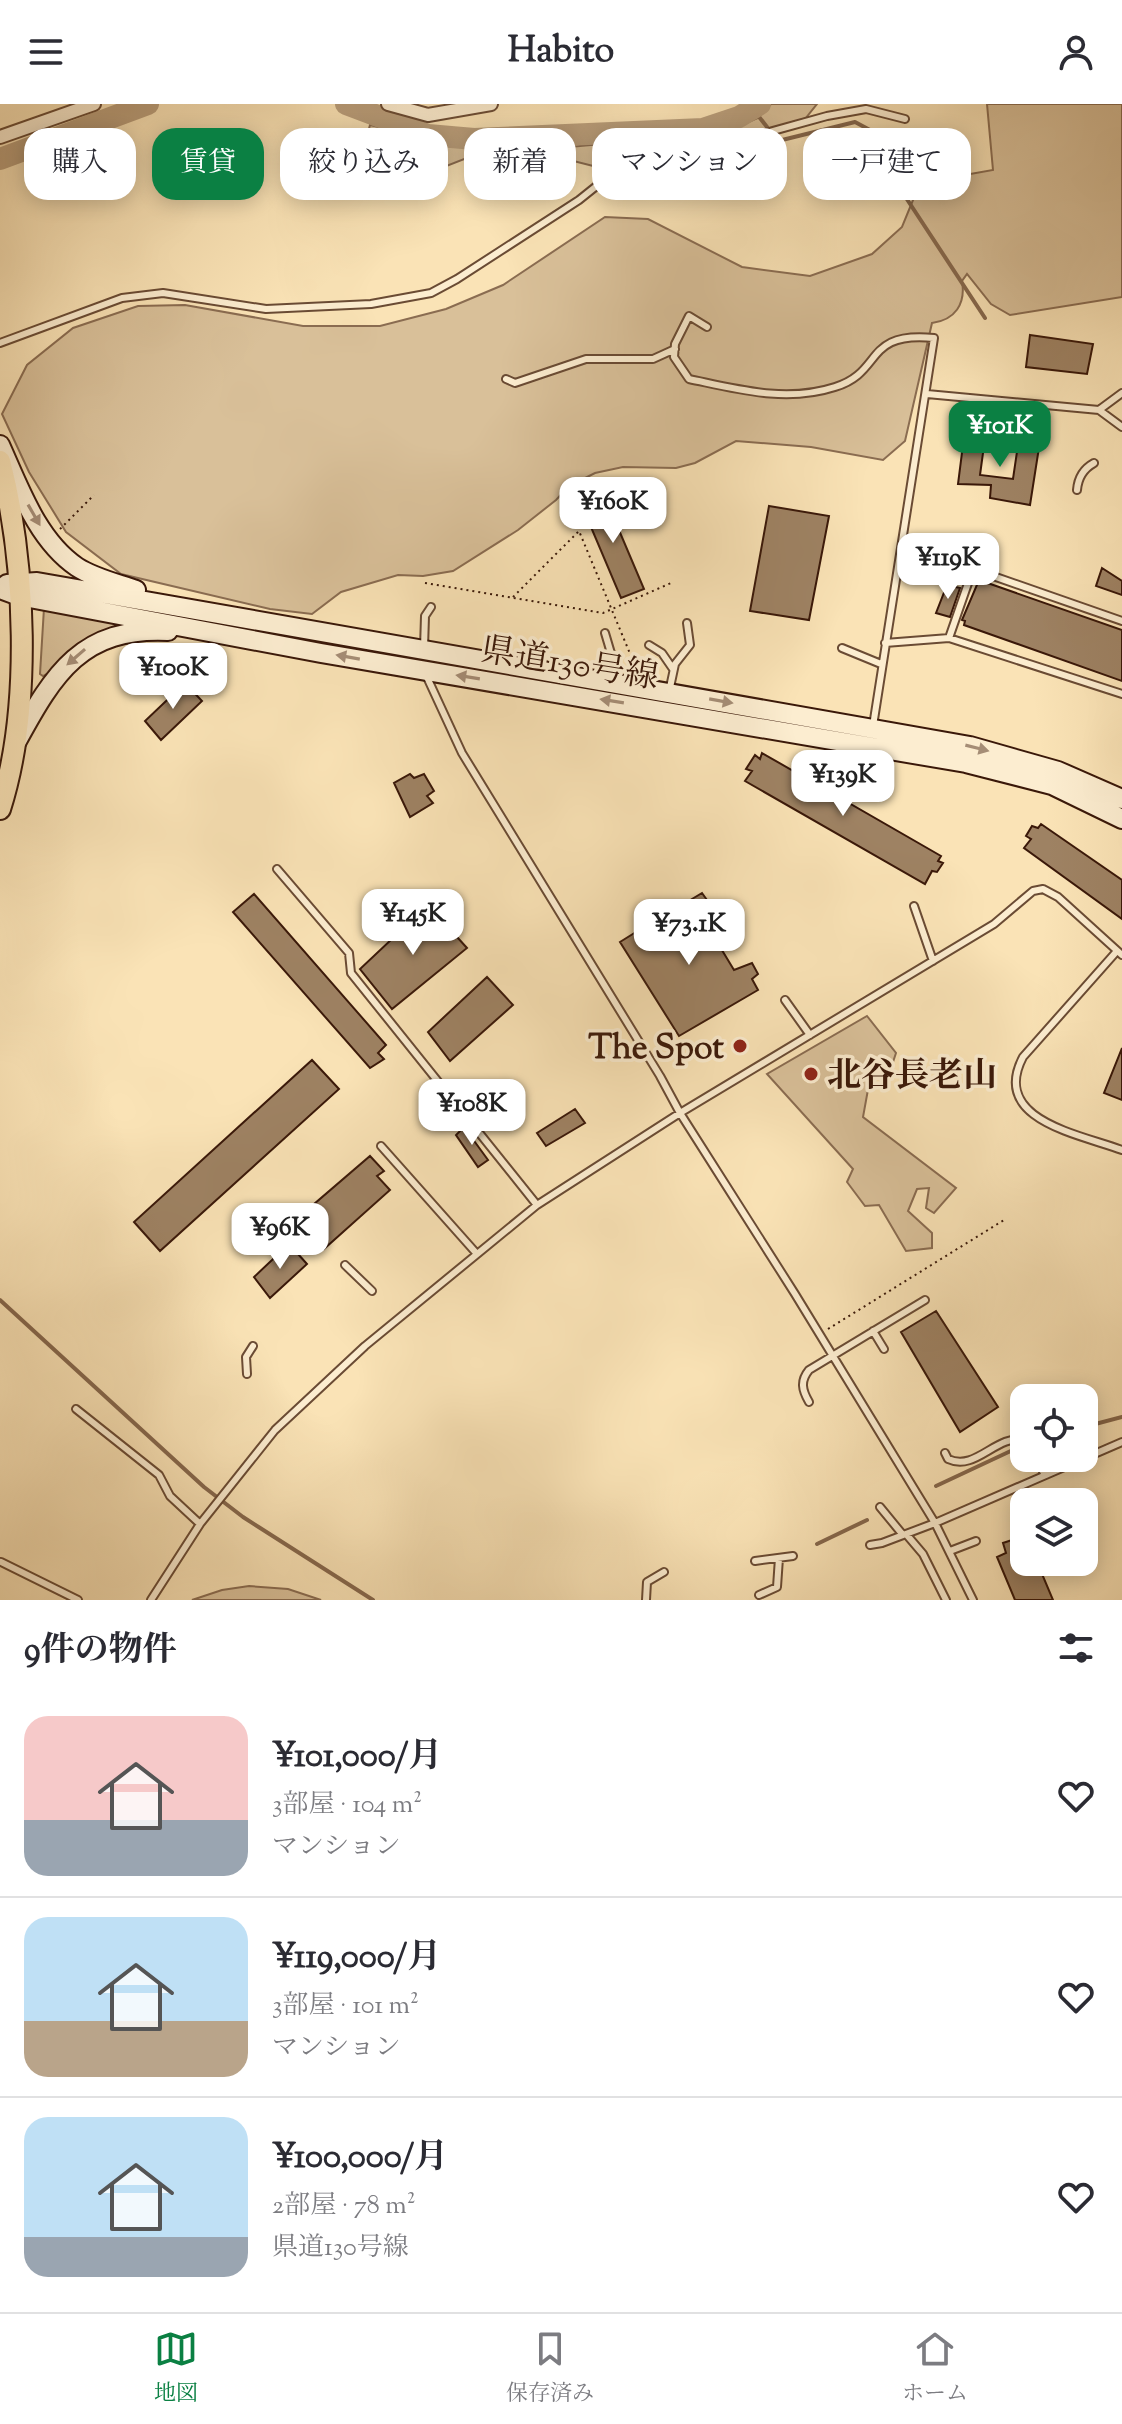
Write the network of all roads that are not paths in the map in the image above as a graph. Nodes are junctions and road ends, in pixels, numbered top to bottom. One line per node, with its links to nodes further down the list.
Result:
1 (94, 104): 5 (street)
2 (388, 104): 3 (street)
3 (491, 104)
4 (905, 119): 7 (lane)
5 (0, 137)
6 (707, 327): 8 (lane)
7 (0, 343)
8 (675, 349): 9 (lane); 11 (lane)
9 (506, 379)
10 (1122, 393): 12 (lane)
11 (927, 394): 12 (lane); 26 (lane)
12 (1099, 410): 13 (lane)
13 (1122, 427)
14 (0, 445): 20 (main road, one-way to 20)
15 (0, 461): 18 (highway)
16 (1094, 463): 17 (lane)
17 (1077, 490)
18 (9, 588): 20 (main road, 県道130号線); 24 (main road, 県道130号線); 37 (highway)
19 (431, 607): 29 (lane)
20 (243, 618): 29 (main road, 県道130号線)
21 (1122, 621): 25 (lane)
22 (687, 623): 31 (lane)
23 (605, 633): 33 (lane)
24 (231, 634): 32 (main road, 県道130号線, one-way to 24); 37 (main road, one-way to 37)
25 (949, 638): 26 (lane); 35 (lane)
26 (885, 643): 30 (lane)
27 (649, 645): 31 (lane)
28 (842, 648): 30 (lane)
29 (424, 650): 32 (lane); 33 (main road, 県道130号線)
30 (881, 664): 36 (lane)
31 (673, 669): 34 (lane)
32 (425, 670): 36 (main road, 県道130号線, one-way to 32); 47 (lane)
33 (610, 681): 34 (main road, 県道130号線)
34 (669, 692): 36 (main road, 県道130号線, one-way to 36)
35 (1122, 694)
36 (871, 735): 38 (main road, 県道130号線, one-way to 38); 40 (main road, 県道130号線)
37 (15, 745): 39 (highway)
38 (1122, 799)
39 (0, 809)
40 (1122, 819)
41 (277, 869): 50 (lane)
42 (914, 906): 44 (lane)
43 (1120, 953): 44 (lane); 49 (lane)
44 (933, 961): 46 (lane)
45 (785, 1000): 46 (lane)
46 (810, 1035): 47 (lane)
47 (680, 1113): 50 (lane); 58 (lane)
48 (381, 1146): 51 (lane)
49 (1122, 1150)
50 (537, 1205): 51 (lane)
51 (477, 1254): 69 (lane)
52 (345, 1265): 53 (lane)
53 (372, 1291)
54 (925, 1300): 55 (lane)
55 (873, 1331): 57 (lane); 58 (lane)
56 (253, 1346): 59 (lane)
57 (884, 1349)
58 (831, 1357): 60 (lane); 68 (lane)
59 (247, 1374)
60 (809, 1402)
61 (76, 1409): 69 (lane)
62 (1010, 1440): 64 (lane)
63 (1122, 1443): 66 (lane)
64 (945, 1453)
65 (1043, 1472): 66 (lane)
66 (1045, 1475): 68 (lane)
67 (880, 1507): 70 (lane)
68 (935, 1523): 70 (lane); 73 (lane)
69 (200, 1524): 81 (lane)
70 (904, 1535): 72 (lane); 83 (lane)
71 (976, 1541): 73 (lane)
72 (870, 1545)
73 (950, 1551): 84 (lane)
74 (793, 1556): 75 (lane)
75 (779, 1558): 76 (lane); 79 (lane)
76 (755, 1561)
77 (1, 1562): 80 (lane)
78 (664, 1572): 82 (lane)
79 (759, 1595)
80 (78, 1600)
81 (151, 1600)
82 (646, 1600)
83 (946, 1600)
84 (973, 1600)

